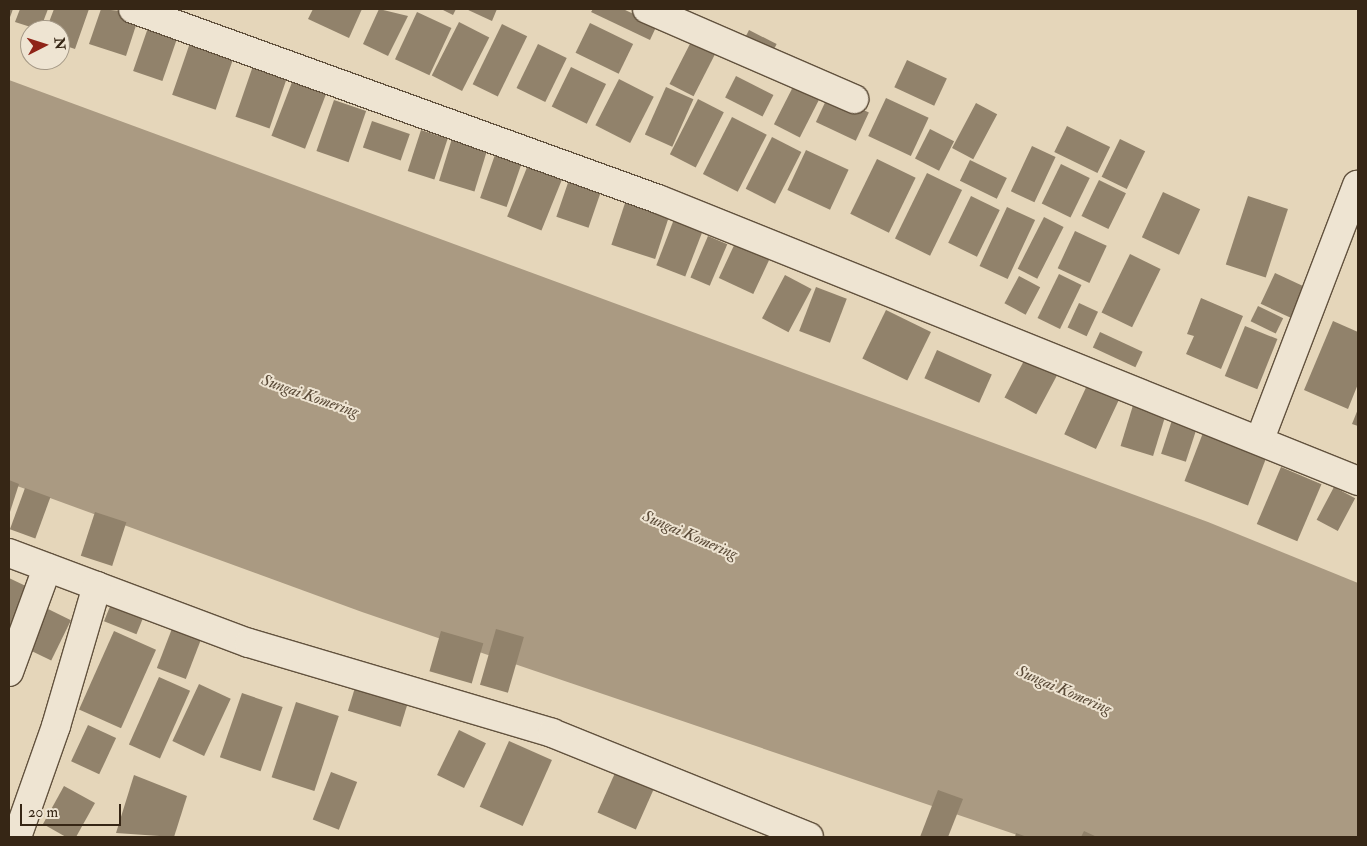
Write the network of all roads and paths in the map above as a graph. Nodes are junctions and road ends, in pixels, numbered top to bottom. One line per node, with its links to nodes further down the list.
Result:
1 (133, 9): 5 (street)
2 (647, 9): 3 (street)
3 (854, 99)
4 (1357, 185): 5 (street)
5 (1260, 439): 6 (street)
6 (1358, 481)
7 (9, 553): 8 (street)
8 (47, 568): 9 (street); 10 (street)
9 (97, 586): 11 (street); 12 (street)
10 (9, 672)
11 (17, 837)
12 (809, 837)

